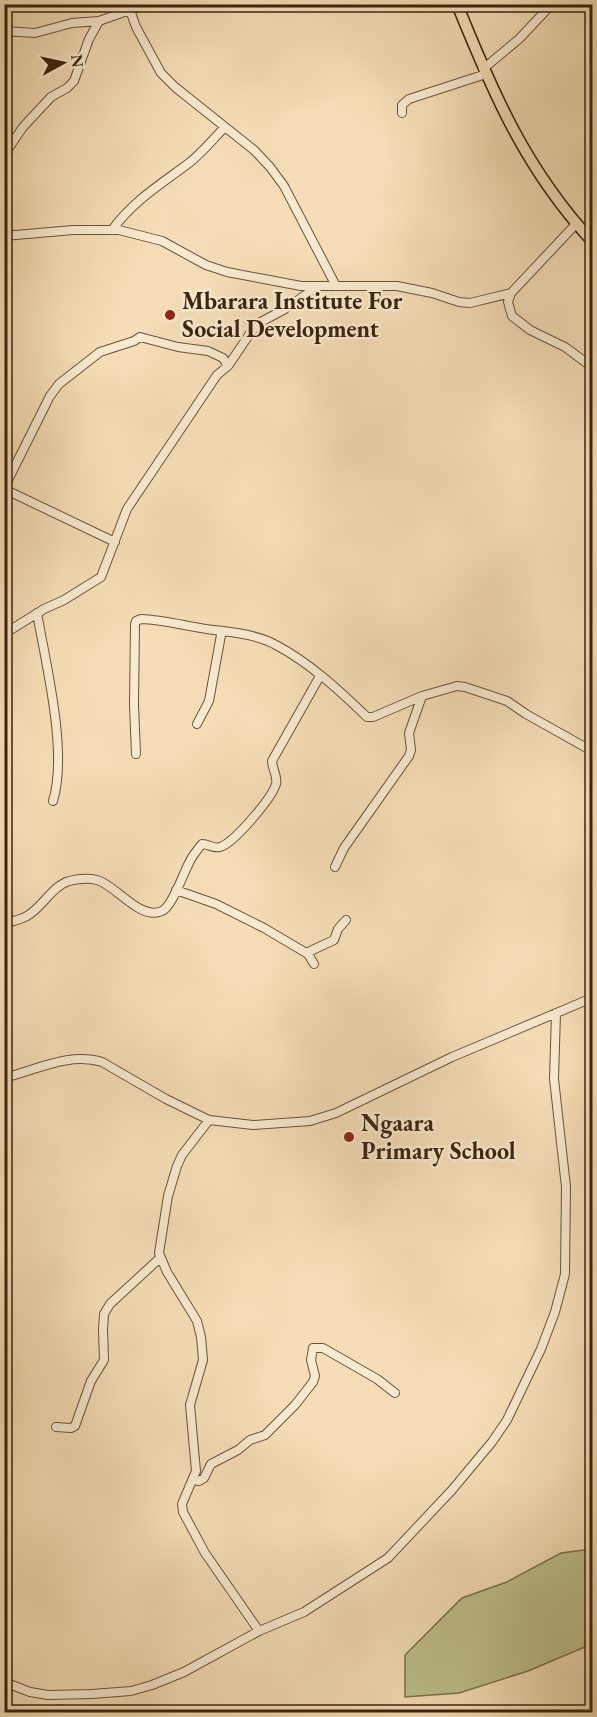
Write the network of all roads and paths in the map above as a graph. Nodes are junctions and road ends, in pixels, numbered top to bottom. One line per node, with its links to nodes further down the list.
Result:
1 (151, 4): 4 (street)
2 (457, 4): 7 (main road)
3 (552, 4): 7 (street)
4 (127, 7): 5 (street); 11 (street)
5 (99, 21): 6 (street); 12 (street)
6 (4, 31)
7 (484, 72): 10 (street); 13 (main road)
8 (592, 75): 9 (street)
9 (592, 94)
10 (402, 113)
11 (225, 127): 14 (street); 17 (street)
12 (6, 165)
13 (576, 224): 16 (main road); 19 (street)
14 (112, 230): 15 (street); 18 (street)
15 (4, 236)
16 (592, 241)
17 (336, 286): 18 (street); 19 (street)
18 (317, 287): 20 (street)
19 (512, 293): 21 (street)
20 (228, 366): 22 (street); 23 (street)
21 (592, 367)
22 (4, 488): 23 (street)
23 (115, 542): 24 (street)
24 (37, 613): 26 (street); 32 (street)
25 (223, 631): 27 (street); 29 (street); 31 (street)
26 (4, 634)
27 (320, 676): 28 (street); 34 (street)
28 (422, 696): 30 (street); 33 (street)
29 (197, 724)
30 (592, 751)
31 (136, 754)
32 (53, 801)
33 (335, 867)
34 (176, 890): 36 (street); 37 (street)
35 (346, 920): 37 (street)
36 (4, 924)
37 (306, 953): 38 (street)
38 (314, 964)
39 (592, 998): 40 (street)
40 (556, 1013): 42 (street); 47 (street)
41 (4, 1078): 42 (street)
42 (209, 1120): 43 (street)
43 (160, 1258): 45 (street); 46 (street)
44 (395, 1393): 46 (street)
45 (56, 1427)
46 (194, 1480): 47 (street)
47 (260, 1631): 48 (street)
48 (4, 1682)

